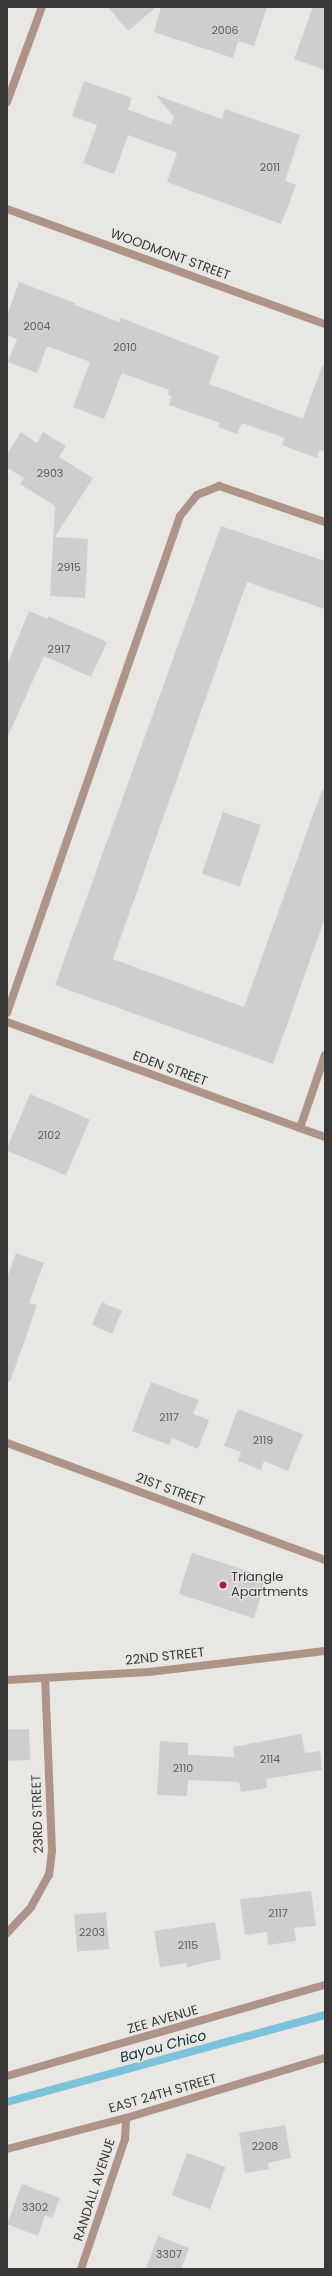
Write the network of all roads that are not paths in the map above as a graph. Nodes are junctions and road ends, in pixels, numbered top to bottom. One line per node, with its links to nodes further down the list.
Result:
1 (42, 7): 2 (street)
2 (7, 102)
3 (7, 209): 4 (street, WOODMONT STREET)
4 (325, 324)
5 (325, 522): 6 (street)
6 (7, 1013)
7 (7, 1022): 9 (street, EDEN STREET)
8 (325, 1055): 9 (street)
9 (300, 1128): 10 (street, EDEN STREET)
10 (325, 1137)
11 (7, 1443): 12 (street, 21ST STREET)
12 (325, 1560)
13 (325, 1651): 15 (street, 22ND STREET)
14 (7, 1680): 15 (street, 22ND STREET)
15 (44, 1680): 16 (street, 23RD STREET)
16 (7, 1933)
17 (325, 1985): 19 (street, ZEE AVENUE)
18 (325, 2058): 20 (street, EAST 24TH STREET)
19 (7, 2076)
20 (126, 2118): 21 (street, EAST 24TH STREET); 22 (street, RANDALL AVENUE)
21 (7, 2149)
22 (81, 2269)

